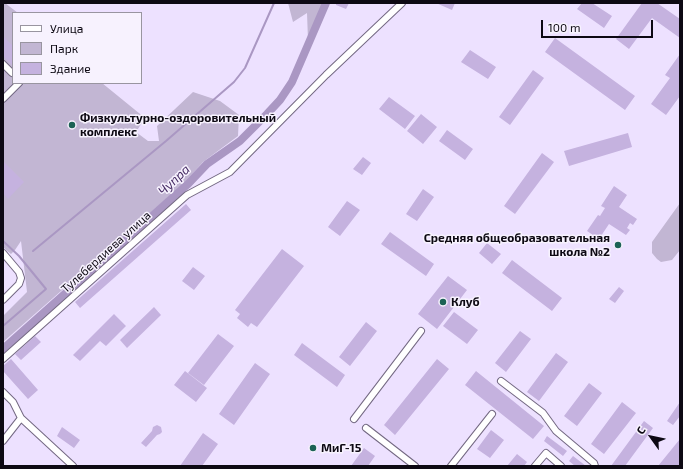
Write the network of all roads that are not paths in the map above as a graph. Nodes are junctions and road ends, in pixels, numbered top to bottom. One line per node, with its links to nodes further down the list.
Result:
1 (402, 3): 9 (street, Тулебердиева улица)
2 (3, 64): 3 (street)
3 (12, 73)
4 (18, 84): 5 (street)
5 (3, 99)
6 (3, 253): 7 (street)
7 (3, 300)
8 (421, 331): 14 (street)
9 (3, 359)
10 (501, 381): 22 (street)
11 (3, 392): 13 (street)
12 (492, 414): 19 (street)
13 (21, 418): 16 (street); 17 (street)
14 (354, 419)
15 (366, 428): 18 (street)
16 (3, 441)
17 (73, 466)
18 (415, 466)
19 (451, 466)
20 (535, 466): 21 (street)
21 (562, 466)
22 (595, 466)

